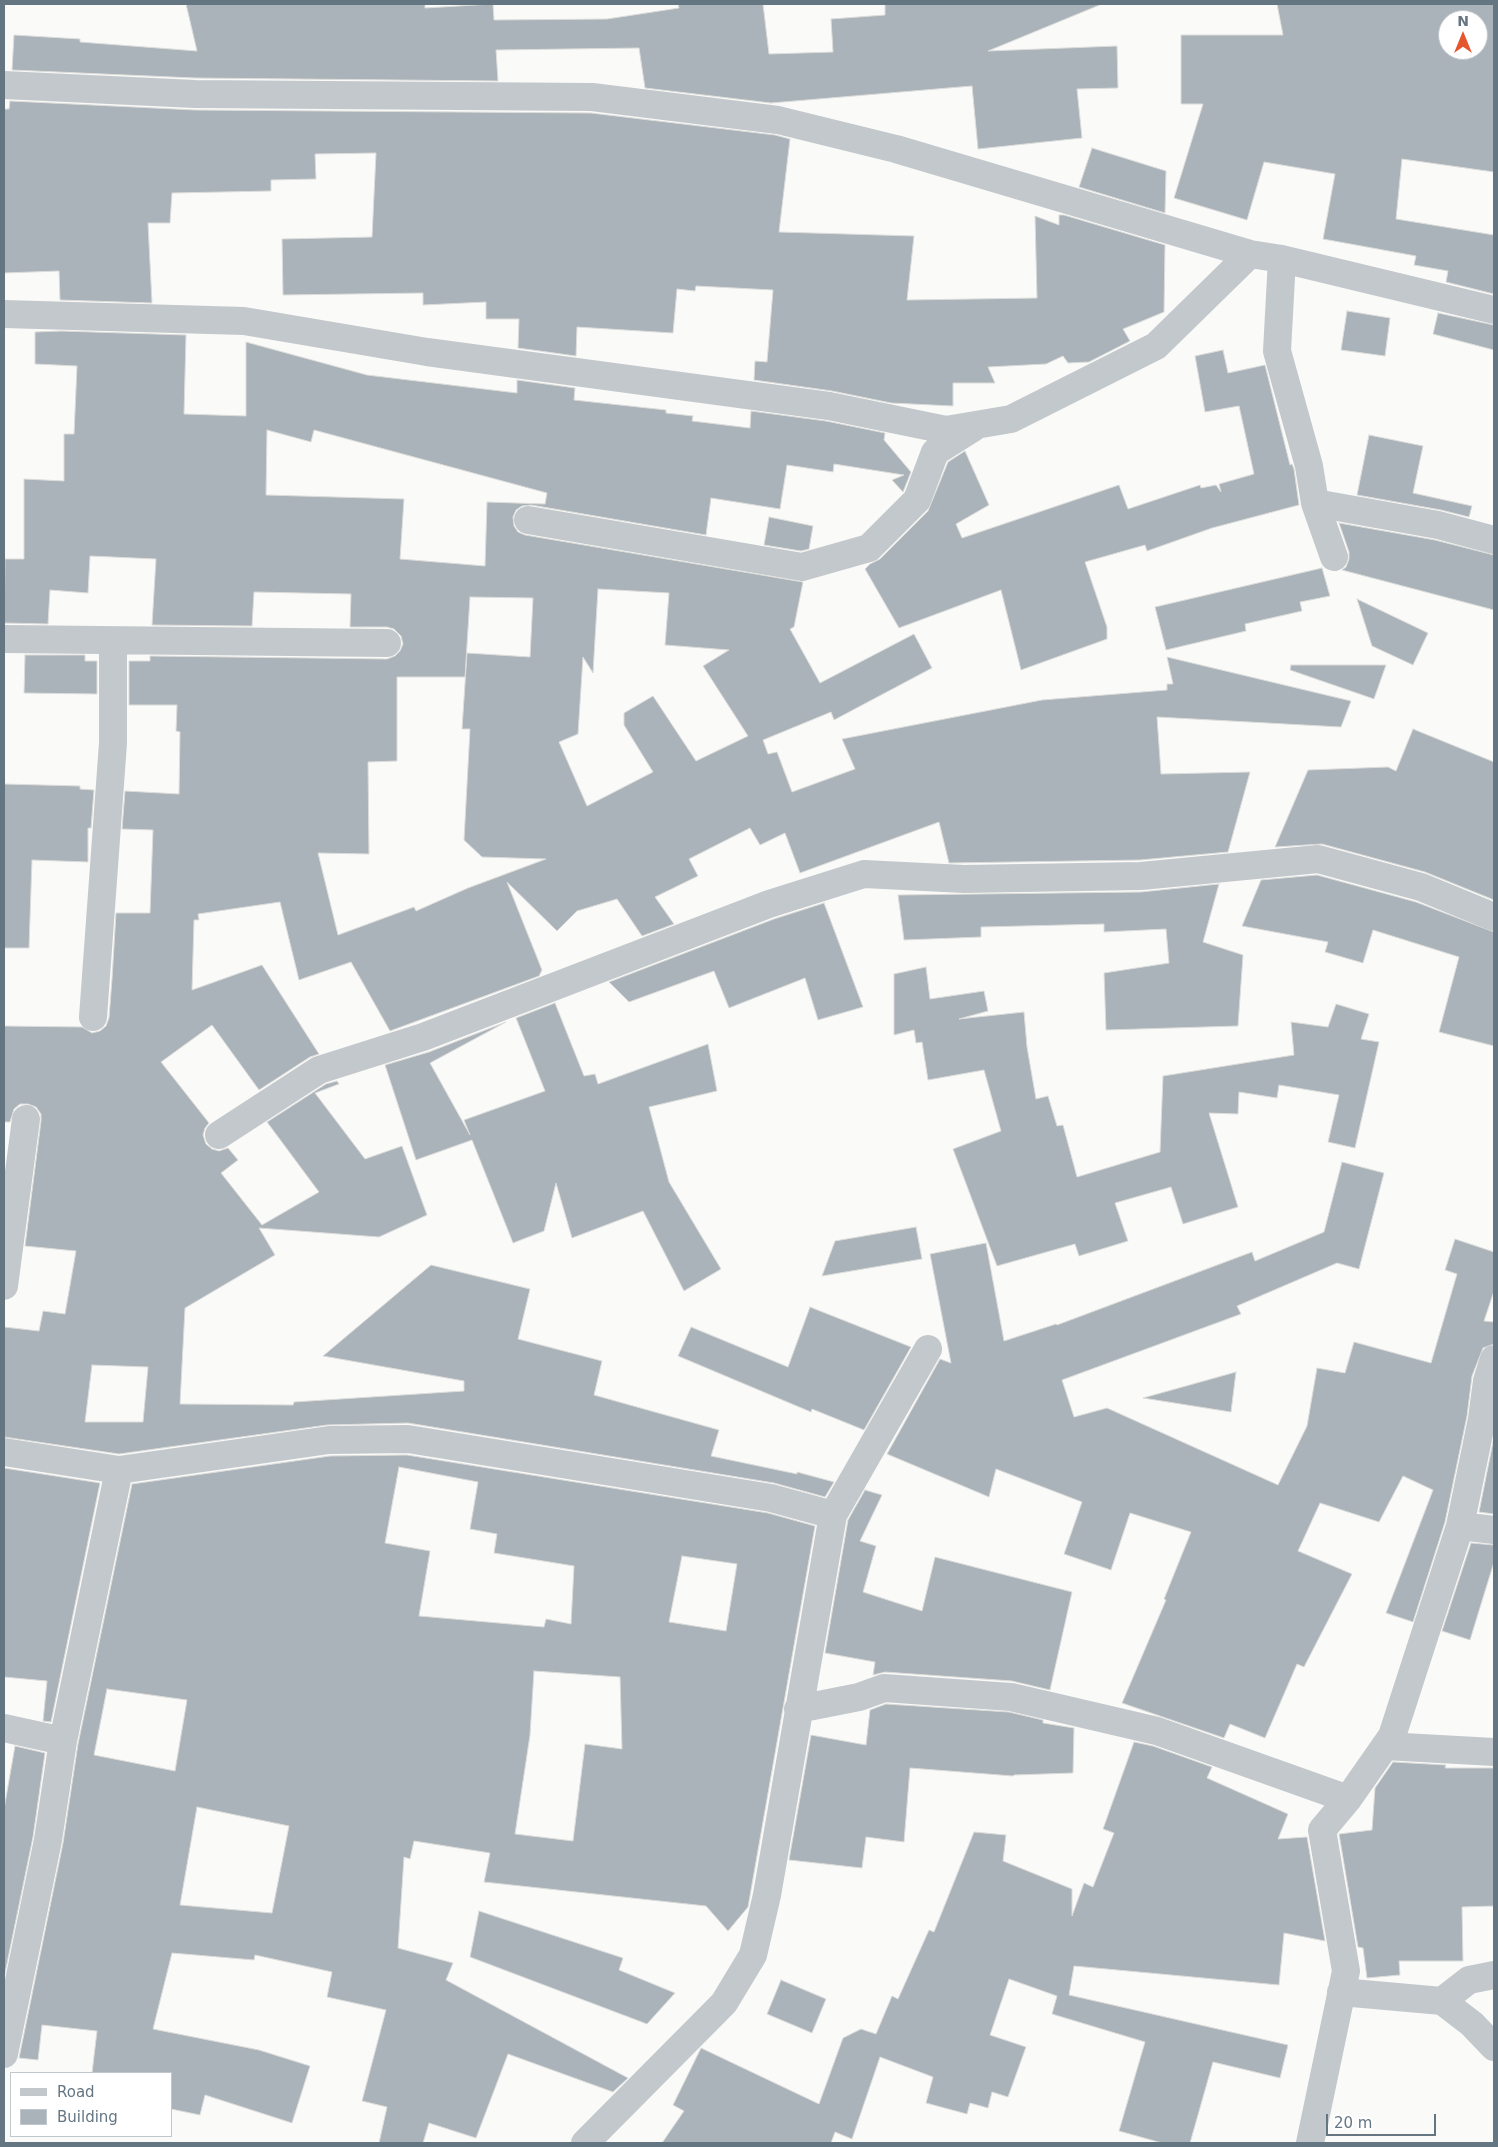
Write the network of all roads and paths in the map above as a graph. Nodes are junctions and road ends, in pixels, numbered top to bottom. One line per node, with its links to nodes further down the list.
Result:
1 (4, 85): 2 (street)
2 (1250, 254): 3 (street); 6 (street)
3 (1282, 259): 4 (street); 7 (street)
4 (1494, 310)
5 (4, 314): 6 (street)
6 (978, 424): 8 (street)
7 (1315, 503): 9 (street); 10 (street)
8 (528, 520)
9 (1494, 540)
10 (1334, 557)
11 (4, 639): 12 (street)
12 (113, 641): 13 (street); 15 (street)
13 (387, 643)
14 (1494, 917): 17 (street)
15 (93, 1017)
16 (26, 1118): 18 (street)
17 (219, 1135)
18 (4, 1286)
19 (928, 1349): 23 (street)
20 (1492, 1374): 24 (street)
21 (4, 1452): 22 (street)
22 (119, 1470): 23 (street); 28 (street)
23 (833, 1515): 26 (street)
24 (1460, 1526): 25 (street); 29 (street)
25 (1494, 1530)
26 (798, 1709): 31 (street); 37 (street)
27 (4, 1728): 28 (street)
28 (63, 1741): 36 (street)
29 (1385, 1746): 30 (street); 31 (street)
30 (1494, 1752)
31 (1348, 1799): 33 (street)
32 (1494, 1975): 34 (street)
33 (1341, 1992): 34 (street); 38 (street)
34 (1442, 2001): 35 (street)
35 (1494, 2047)
36 (4, 2054)
37 (585, 2143)
38 (1310, 2143)

